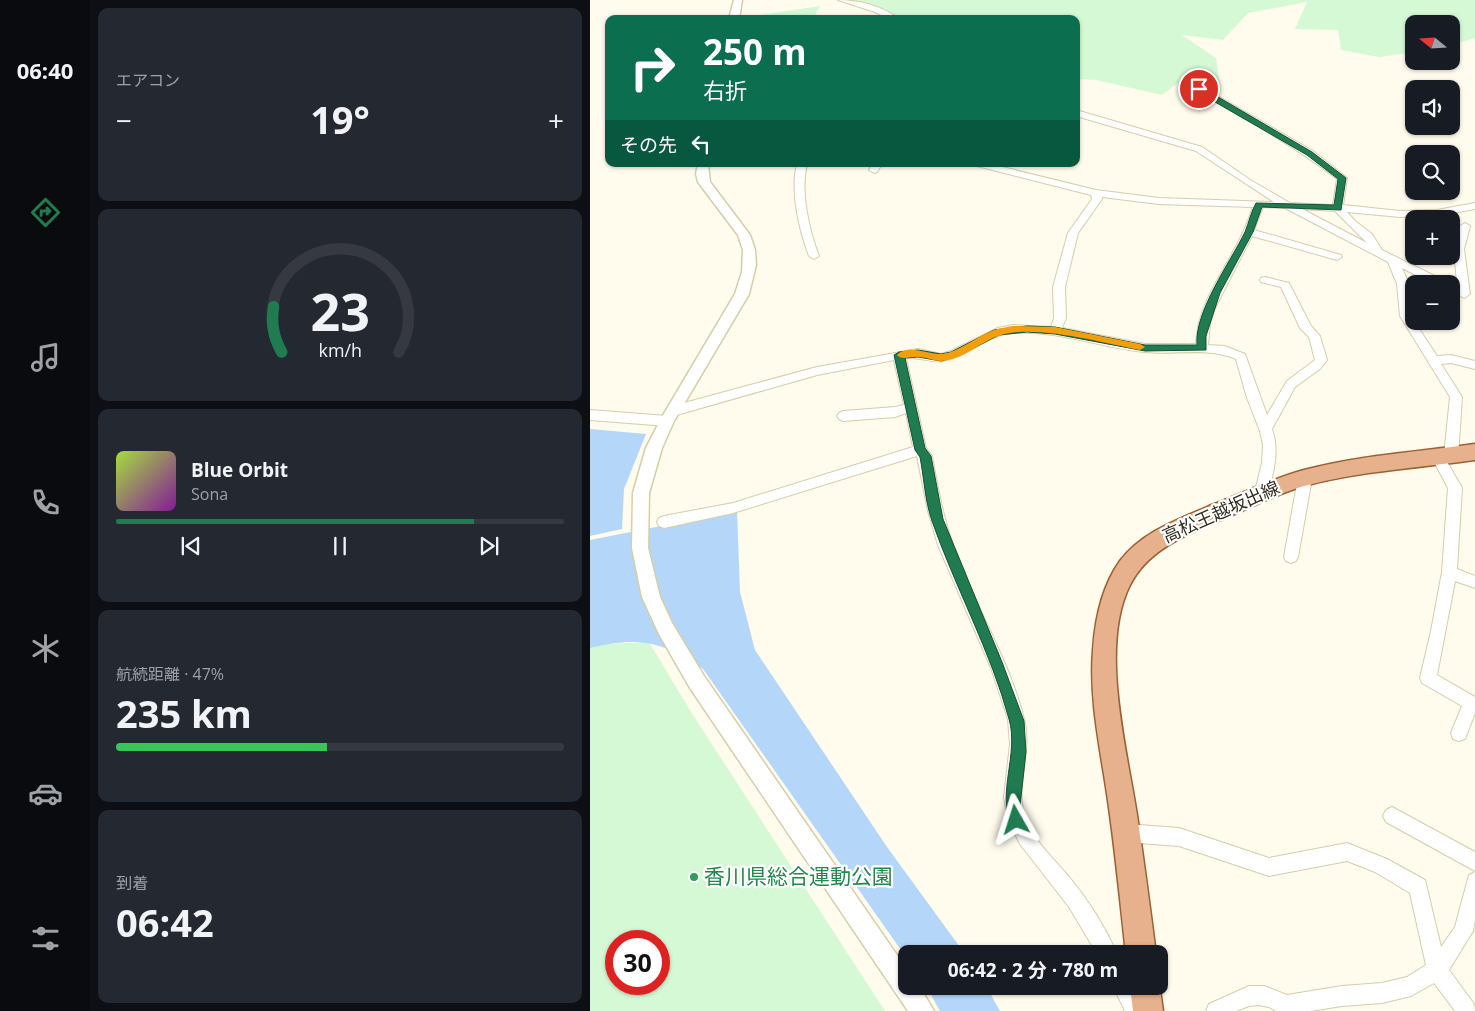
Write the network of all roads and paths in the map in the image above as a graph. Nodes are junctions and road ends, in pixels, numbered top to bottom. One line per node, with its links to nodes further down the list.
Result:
1 (738, 0): 3 (street)
2 (842, 0): 4 (street)
3 (736, 15)
4 (887, 15)
5 (1183, 85): 14 (street)
6 (1080, 114): 13 (street)
7 (703, 167): 32 (street)
8 (801, 167): 18 (street)
9 (1002, 167): 10 (street)
10 (1096, 193): 11 (street); 24 (street)
11 (1259, 204): 13 (street); 16 (street)
12 (1474, 205): 14 (street)
13 (1291, 206): 14 (street); 17 (street)
14 (1338, 208): 17 (street)
15 (1465, 226): 23 (street)
16 (1249, 232): 19 (street); 25 (street)
17 (1377, 251): 20 (street)
18 (814, 256)
19 (1337, 257)
20 (1392, 258): 21 (street); 27 (street)
21 (1425, 275)
22 (1265, 280): 33 (street)
23 (1469, 295)
24 (1055, 330): 25 (street); 26 (street)
25 (1202, 348): 33 (street)
26 (899, 355): 29 (street); 32 (street)
27 (1432, 360): 28 (street); 36 (street)
28 (1475, 365)
29 (912, 407): 31 (street); 34 (street)
30 (590, 416): 32 (street)
31 (843, 416)
32 (667, 421): 54 (street)
33 (1267, 427): 38 (street)
34 (920, 450): 39 (street); 48 (street)
35 (1475, 452): 36 (main road, 高松王越坂出線)
36 (1445, 457): 37 (main road, 高松王越坂出線); 41 (street)
37 (1305, 478): 38 (main road, 高松王越坂出線); 40 (street)
38 (1261, 495): 45 (main road, 高松王越坂出線)
39 (664, 522)
40 (1291, 557)
41 (1449, 572): 42 (street); 43 (street)
42 (1475, 582)
43 (1459, 733)
44 (1392, 816): 46 (street)
45 (1126, 833): 49 (main road, 高松王越坂出線); 50 (street)
46 (1475, 862)
47 (1475, 880): 50 (street)
48 (1103, 945)
49 (1140, 945)
50 (1438, 970): 53 (street); 58 (street)
51 (1128, 995): 55 (street)
52 (1146, 995): 56 (main road)
53 (1288, 1008): 57 (street)
54 (922, 1011)
55 (1136, 1011)
56 (1148, 1011)
57 (1216, 1011)
58 (1467, 1011)

